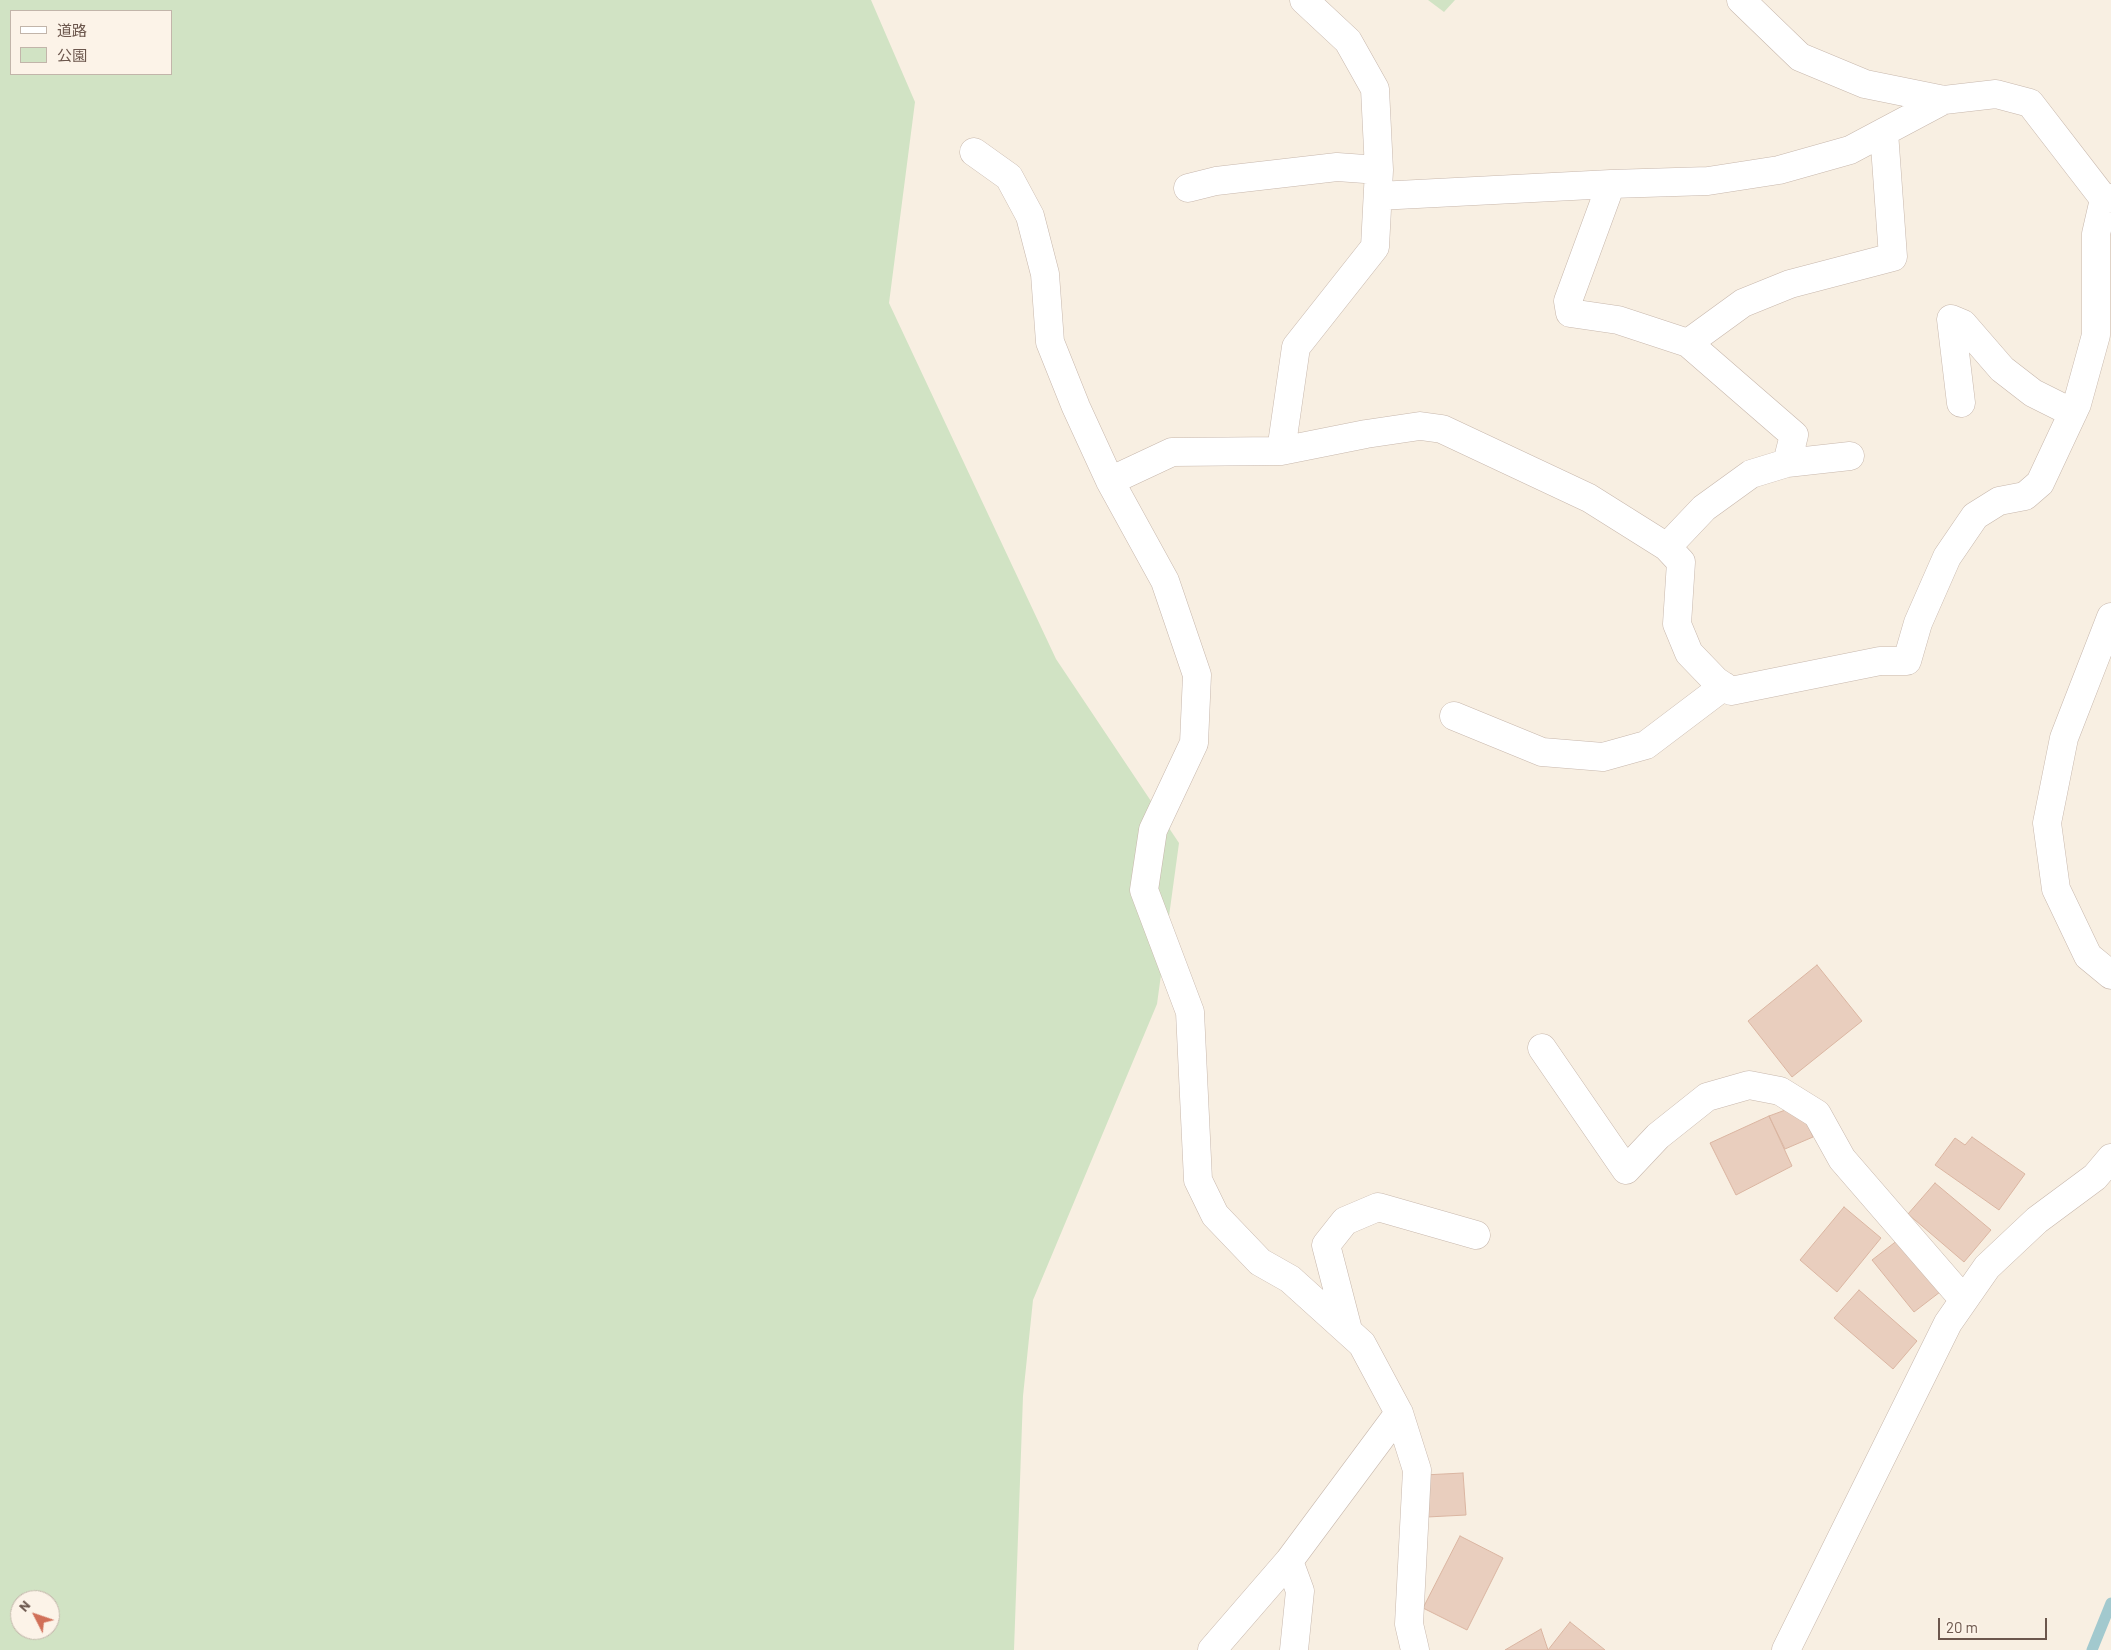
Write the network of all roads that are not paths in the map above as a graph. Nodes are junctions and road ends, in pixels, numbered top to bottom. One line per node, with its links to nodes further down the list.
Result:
1 (1304, 0): 6 (street)
2 (1741, 0): 3 (street)
3 (1944, 100): 4 (street); 9 (street)
4 (1884, 132): 7 (street); 10 (street)
5 (974, 152): 16 (street)
6 (1378, 183): 7 (street); 8 (street); 13 (street)
7 (1611, 184): 10 (street)
8 (1188, 188)
9 (2108, 199): 12 (street)
10 (1688, 343): 15 (street)
11 (1961, 403): 12 (street)
12 (2073, 413): 19 (street)
13 (1282, 451): 16 (street); 17 (street)
14 (1850, 456): 15 (street)
15 (1787, 463): 17 (street)
16 (1110, 481): 26 (street)
17 (1667, 547): 19 (street)
18 (2111, 617): 21 (street)
19 (1724, 686): 20 (street)
20 (1454, 716)
21 (2111, 975)
22 (1542, 1048): 25 (street)
23 (2111, 1158): 25 (street)
24 (1476, 1235): 26 (street)
25 (1964, 1300): 32 (street)
26 (1348, 1330): 27 (street)
27 (1399, 1413): 28 (street); 31 (street)
28 (1289, 1561): 29 (street); 30 (street)
29 (1212, 1650)
30 (1294, 1650)
31 (1415, 1650)
32 (1786, 1650)

